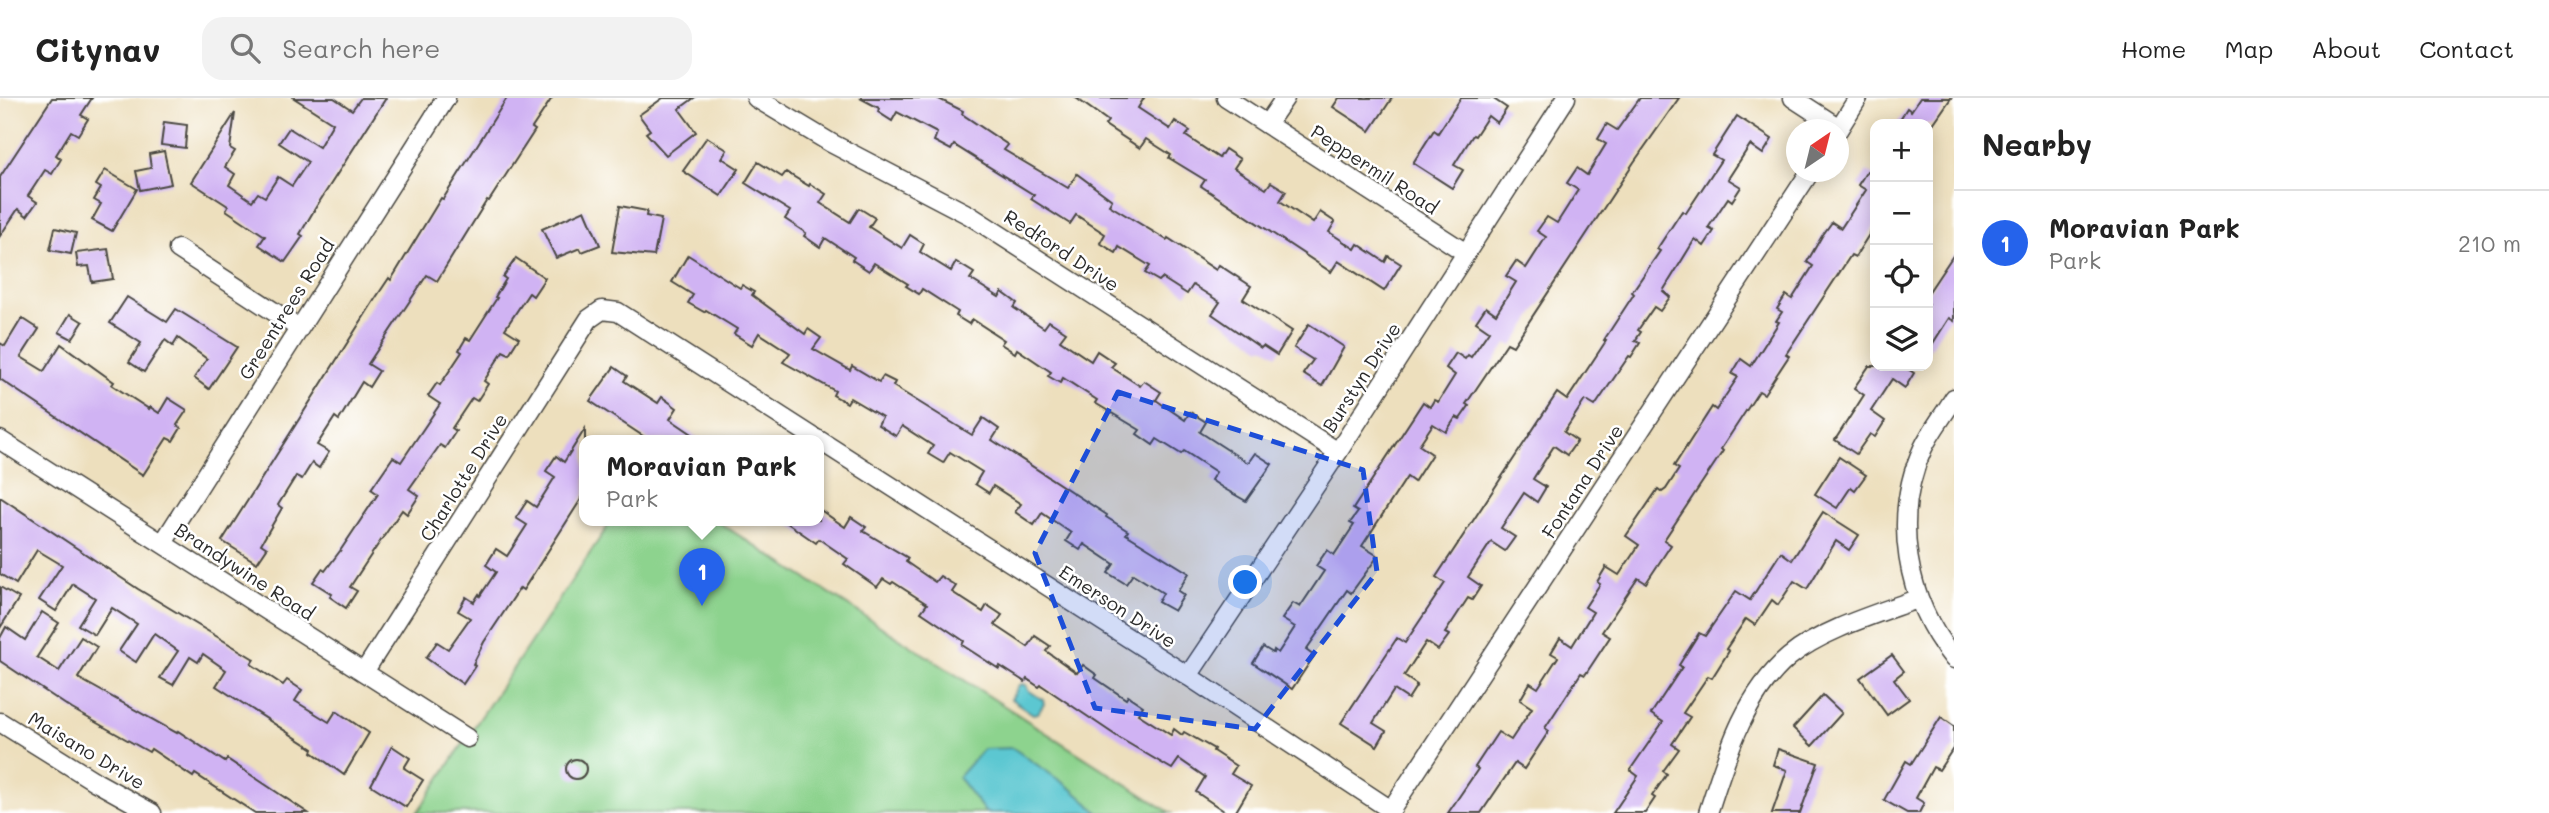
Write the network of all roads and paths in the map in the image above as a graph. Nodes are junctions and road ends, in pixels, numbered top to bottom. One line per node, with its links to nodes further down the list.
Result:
1 (446, 98): 15 (street, Greentrees Road)
2 (755, 98): 20 (street, Redford Drive)
3 (1226, 98): 10 (street, Peppermil Road)
4 (1284, 98): 10 (street)
5 (1566, 98): 13 (street, Burstyn Drive)
6 (1793, 98): 8 (street)
7 (1858, 98): 9 (street)
8 (1823, 119)
9 (1844, 119)
10 (1267, 124): 13 (street, Peppermil Road)
11 (1803, 182): 28 (street, Fontana Drive)
12 (178, 249): 15 (street)
13 (1466, 253): 20 (street, Burstyn Drive)
14 (602, 310): 17 (street, Emerson Drive); 24 (street, Charlotte Drive)
15 (299, 328): 21 (street, Greentrees Road)
16 (1954, 398): 22 (street)
17 (811, 435)
18 (0, 440): 21 (street, Brandywine Road)
19 (824, 443): 25 (street, Emerson Drive)
20 (1338, 452): 25 (street, Burstyn Drive)
21 (163, 543): 24 (street, Brandywine Road)
22 (1917, 599): 23 (street); 30 (street)
23 (1954, 659)
24 (364, 672): 27 (street, Brandywine Road)
25 (1188, 676): 28 (street, Emerson Drive)
26 (0, 722): 29 (street, Maisano Drive)
27 (467, 738)
28 (1390, 812)
29 (151, 813)
30 (1708, 813)

